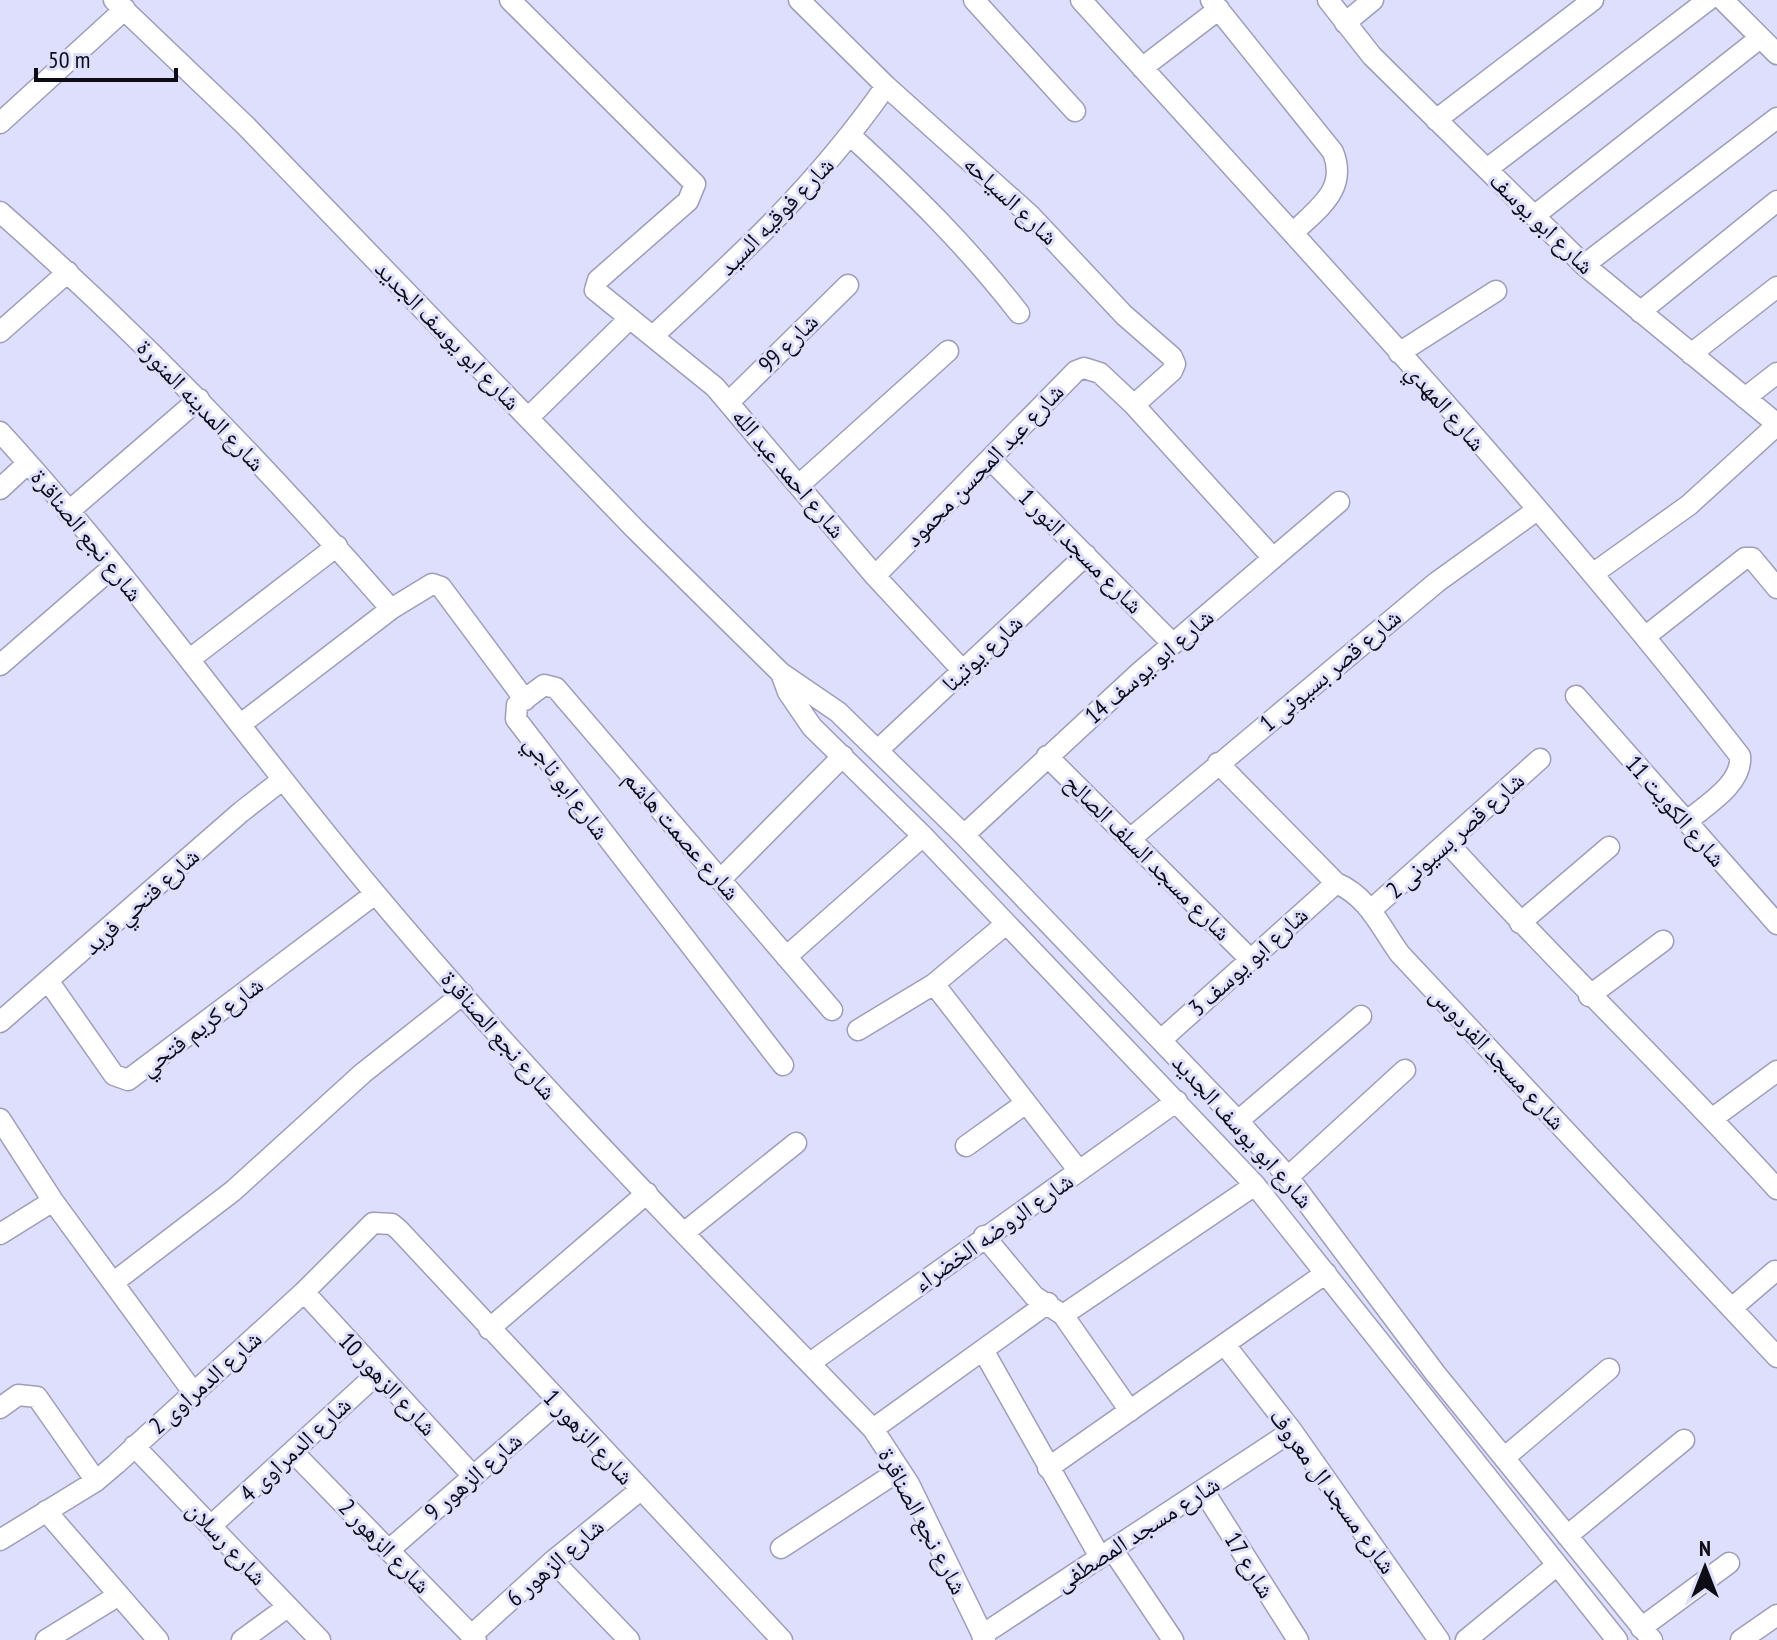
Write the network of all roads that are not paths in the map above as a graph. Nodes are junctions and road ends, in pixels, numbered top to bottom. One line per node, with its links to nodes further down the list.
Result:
1 (510, 0): 34 (street, شارع احمد عبد الله)
2 (799, 0): 16 (street, شارع السياحه)
3 (974, 0): 17 (street)
4 (1081, 0): 15 (street, شارع المهدي)
5 (1328, 0): 12 (street, شارع ابو يوسف)
6 (1373, 0): 12 (street)
7 (1593, 0): 19 (street)
8 (1708, 0): 22 (street)
9 (1723, 0): 13 (street)
10 (119, 5): 20 (street); 45 (street, شارع ابو يوسف الجديد)
11 (1215, 5): 15 (street); 26 (street)
12 (1345, 23): 19 (street, شارع ابو يوسف)
13 (1760, 38): 14 (street); 25 (street)
14 (1777, 54)
15 (1142, 68): 26 (street, شارع المهدي)
16 (886, 86): 21 (street, شارع فوقيه السيد); 44 (street, شارع السياحه)
17 (1075, 111)
18 (1777, 118): 27 (street)
19 (1436, 120): 22 (street, شارع ابو يوسف)
20 (0, 123)
21 (851, 136): 33 (street); 36 (street, شارع فوقيه السيد)
22 (1487, 169): 25 (street, شارع ابو يوسف)
23 (1777, 201): 32 (street)
24 (0, 212): 28 (street, شارع المدينه المنورة)
25 (1534, 216): 27 (street, شارع ابو يوسف)
26 (1293, 233): 38 (street, شارع المهدي)
27 (1584, 265): 32 (street, شارع ابو يوسف)
28 (68, 272): 35 (street); 42 (street, شارع المدينه المنورة)
29 (848, 285): 43 (street, شارع 99)
30 (1777, 287): 39 (street)
31 (1496, 291): 38 (street)
32 (1640, 312): 39 (street, شارع ابو يوسف)
33 (1019, 313)
34 (628, 320): 36 (street, شارع احمد عبد الله); 45 (street)
35 (0, 332)
36 (654, 335): 43 (street, شارع احمد عبد الله)
37 (948, 351): 50 (street)
38 (1399, 353): 53 (street, شارع المهدي)
39 (1691, 354): 41 (street, شارع ابو يوسف)
40 (1777, 373): 41 (street)
41 (1745, 398): 46 (street, شارع ابو يوسف)
42 (199, 399): 54 (street); 55 (street, شارع المدينه المنورة)
43 (729, 402): 50 (street, شارع احمد عبد الله)
44 (1134, 405): 48 (street, شارع عبد المحسن محمود); 57 (street)
45 (528, 418): 68 (street, شارع ابو يوسف الجديد)
46 (1777, 425): 59 (street)
47 (0, 432): 49 (street, شارع نجع الصناقرة)
48 (990, 459): 56 (street, شارع مسجد النور 1); 60 (street, شارع عبد المحسن محمود)
49 (28, 463): 51 (street); 54 (street, شارع نجع الصناقرة)
50 (799, 485): 60 (street, شارع احمد عبد الله)
51 (0, 489)
52 (1339, 502): 57 (street, شارع ابو يوسف 14)
53 (1537, 510): 59 (street, شارع المهدي); 78 (street, شارع قصر بسيونى 1)
54 (68, 512): 58 (street, شارع نجع الصناقرة)
55 (337, 546): 62 (street, شارع المدينه المنورة); 65 (street)
56 (1086, 555): 64 (street, شارع مسجد النور 1); 67 (street, شارع يوتينا)
57 (1273, 558): 64 (street, شارع ابو يوسف 14)
58 (113, 567): 65 (street, شارع نجع الصناقرة); 66 (street)
59 (1594, 573): 63 (street, شارع المهدي)
60 (875, 576): 67 (street, شارع احمد عبد الله)
61 (1777, 588): 63 (street)
62 (391, 609): 70 (street, شارع ابو ناجي); 72 (street, شارع ابو ناجي)
63 (1646, 636): 80 (street, شارع المهدي)
64 (1173, 644): 76 (street, شارع ابو يوسف 14)
65 (190, 659): 72 (street, شارع نجع الصناقرة)
66 (0, 665)
67 (963, 671): 74 (street, شارع يوتينا)
68 (781, 673): 71 (street, شارع ابو يوسف الجديد); 73 (street, شارع ابو يوسف الجديد)
69 (1576, 696): 80 (street, شارع الكويت 11)
70 (525, 700): 86 (street, شارع عصمت هاشم); 105 (street, شارع ابو ناجي)
71 (849, 723): 73 (street); 74 (street, شارع ابو يوسف الجديد)
72 (241, 724): 79 (street, شارع نجع الصناقرة)
73 (827, 741): 75 (street, شارع ابو يوسف الجديد)
74 (878, 750): 81 (street, شارع ابو يوسف الجديد)
75 (843, 756): 82 (street, شارع ابو يوسف الجديد); 86 (street)
76 (1047, 756): 81 (street, شارع ابو يوسف 14); 83 (street, شارع مسجد السلف الصالح)
77 (1540, 759): 84 (street, شارع قصر بسيونى 2)
78 (1218, 763): 83 (street, شارع قصر بسيونى 1); 87 (street, شارع مسجد الفردوس)
79 (282, 780): 88 (street, شارع نجع الصناقرة); 96 (street, شارع فتحي فريد)
80 (1686, 822): 92 (street, شارع الكويت 11)
81 (964, 835): 104 (street, شارع ابو يوسف الجديد)
82 (923, 836): 91 (street, شارع ابو يوسف الجديد); 94 (street)
83 (1130, 839): 95 (street, شارع مسجد السلف الصالح)
84 (1447, 842): 89 (street, شارع قصر بسيونى 2); 90 (street)
85 (1609, 847): 90 (street)
86 (720, 880): 94 (street, شارع عصمت هاشم)
87 (1336, 883): 89 (street, شارع مسجد الفردوس); 95 (street, شارع ابو يوسف 3)
88 (375, 894): 96 (street, شارع كريم فتحي); 98 (street, شارع نجع الصناقرة)
89 (1371, 910): 129 (street, شارع مسجد الفردوس)
90 (1520, 923): 99 (street)
91 (1006, 924): 97 (street); 108 (street, شارع ابو يوسف الجديد)
92 (1777, 924)
93 (1663, 941): 99 (street)
94 (786, 957): 100 (street, شارع عصمت هاشم)
95 (1249, 958): 104 (street, شارع ابو يوسف 3)
96 (49, 982): 102 (street, شارع فتحي فريد)
97 (934, 984): 103 (street); 109 (street)
98 (463, 994): 119 (street, شارع نجع الصناقرة); 127 (street)
99 (1589, 996): 110 (street)
100 (832, 1010)
101 (1361, 1016): 112 (street)
102 (0, 1022)
103 (858, 1030)
104 (1161, 1040): 112 (street, شارع ابو يوسف الجديد)
105 (783, 1065)
106 (1405, 1070): 116 (street)
107 (1777, 1071): 110 (street)
108 (1177, 1101): 115 (street, شارع الروضه الخضراء); 117 (street, شارع ابو يوسف الجديد)
109 (1026, 1103): 114 (street); 115 (street)
110 (1713, 1118): 118 (street)
111 (0, 1119): 120 (street)
112 (1238, 1121): 116 (street, شارع ابو يوسف الجديد)
113 (796, 1143): 122 (street)
114 (966, 1146)
115 (1079, 1171): 124 (street, شارع الروضه الخضراء)
116 (1288, 1177): 138 (street, شارع ابو يوسف الجديد)
117 (1255, 1185): 126 (street, شارع ابو يوسف الجديد); 130 (street)
118 (1777, 1189)
119 (647, 1193): 122 (street, شارع نجع الصناقرة); 131 (street)
120 (53, 1201): 123 (street); 127 (street)
121 (399, 1230): 128 (street, شارع الدمراوى 2); 131 (street, شارع الزهور 1)
122 (685, 1232): 135 (street, شارع نجع الصناقرة)
123 (0, 1234)
124 (984, 1236): 130 (street); 135 (street, شارع الروضه الخضراء)
125 (1775, 1271): 129 (street)
126 (1326, 1273): 132 (street); 139 (street, شارع ابو يوسف الجديد)
127 (114, 1282): 140 (street)
128 (304, 1292): 137 (street, شارع الزهور 10); 140 (street, شارع الدمراوى 2)
129 (1732, 1308): 134 (street, شارع مسجد الفردوس)
130 (1055, 1309): 133 (street); 143 (street)
131 (489, 1329): 141 (street, شارع الزهور 1)
132 (1225, 1345): 143 (street); 145 (street, شارع مسجد ال معروف)
133 (983, 1350): 144 (street); 150 (street)
134 (1777, 1357)
135 (810, 1363): 144 (street, شارع نجع الصناقرة)
136 (1609, 1369): 149 (street)
137 (378, 1373): 148 (street, شارع الدمراوى 4); 152 (street, شارع الزهور 10)
138 (1435, 1373): 139 (street); 149 (street, شارع ابو يوسف الجديد)
139 (1416, 1389): 165 (street, شارع ابو يوسف الجديد)
140 (193, 1392): 147 (street, شارع الدمراوى 2)
141 (557, 1403): 152 (street, شارع الزهور 9); 155 (street, شارع الزهور 1)
142 (0, 1408): 153 (street)
143 (1130, 1411): 150 (street)
144 (873, 1429): 151 (street, شارع نجع الصناقرة)
145 (1292, 1431): 154 (street, شارع مسجد المصطفى); 180 (street, شارع مسجد ال معروف)
146 (1684, 1440): 158 (street)
147 (134, 1446): 153 (street, شارع الدمراوى 2); 157 (street, شارع رسلان)
148 (293, 1452): 157 (street, شارع الدمراوى 4); 161 (street, شارع الزهور 2)
149 (1504, 1458): 158 (street, شارع ابو يوسف الجديد)
150 (1048, 1468): 162 (street)
151 (900, 1470): 160 (street); 171 (street, شارع نجع الصناقرة)
152 (473, 1476): 161 (street, شارع الزهور 9)
153 (96, 1481): 156 (street, شارع الدمراوى 2)
154 (1203, 1490): 162 (street, شارع مسجد المصطفى); 179 (street, شارع 17)
155 (639, 1491): 163 (street, شارع الزهور 6); 177 (street, شارع الزهور 1)
156 (46, 1511): 159 (street, شارع الدمراوى 2); 166 (street)
157 (212, 1525): 167 (street, شارع رسلان)
158 (1567, 1536): 169 (street, شارع ابو يوسف الجديد)
159 (0, 1540)
160 (781, 1548)
161 (389, 1550): 170 (street, شارع الزهور 2)
162 (1106, 1553): 171 (street, شارع مسجد المصطفى); 178 (street)
163 (553, 1561): 170 (street, شارع الزهور 6); 176 (street)
164 (1729, 1563): 169 (street)
165 (1556, 1566): 181 (street); 182 (street, شارع ابو يوسف الجديد)
166 (119, 1595): 172 (street); 173 (street)
167 (286, 1608): 174 (street); 175 (street, شارع رسلان)
168 (1777, 1615): 183 (street)
169 (1646, 1634)
170 (474, 1638)
171 (983, 1638)
172 (46, 1640)
173 (158, 1640)
174 (242, 1640)
175 (320, 1640)
176 (629, 1640)
177 (782, 1640)
178 (1173, 1640)
179 (1298, 1640)
180 (1439, 1640)
181 (1466, 1640)
182 (1617, 1640)
183 (1741, 1640)

